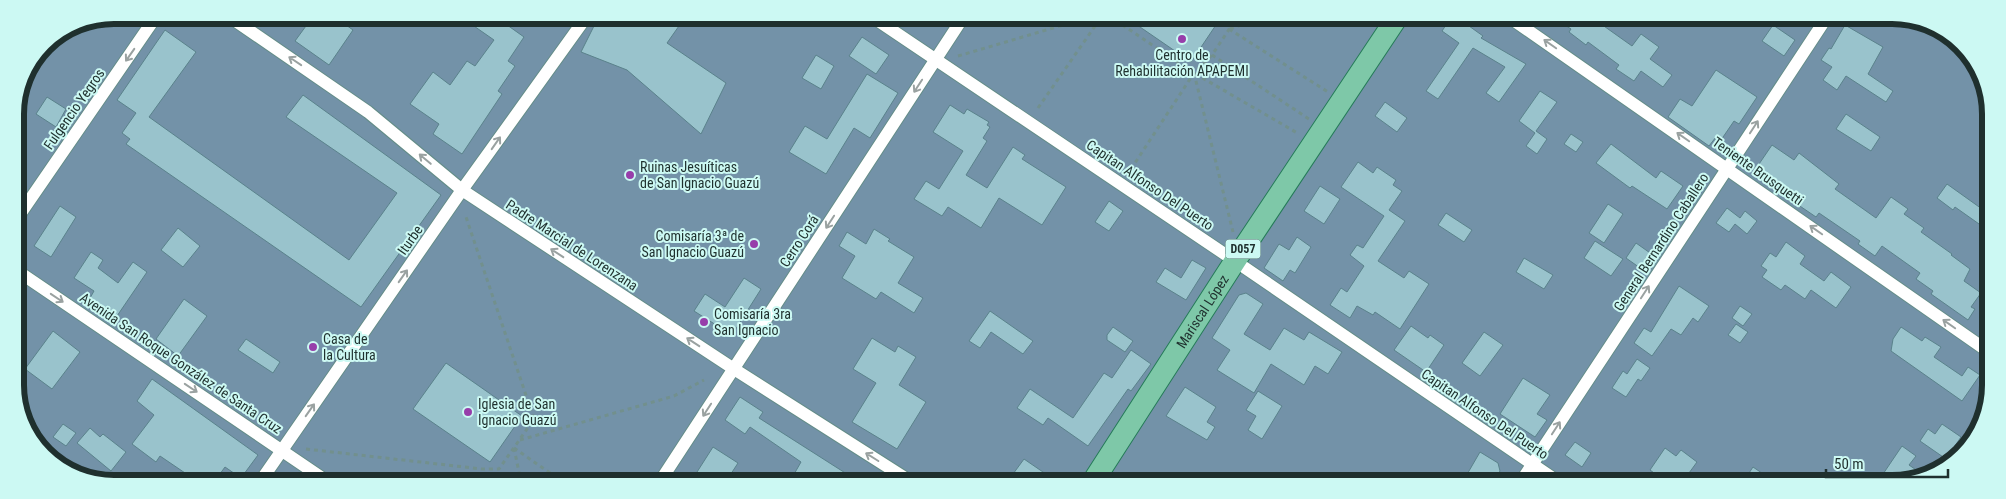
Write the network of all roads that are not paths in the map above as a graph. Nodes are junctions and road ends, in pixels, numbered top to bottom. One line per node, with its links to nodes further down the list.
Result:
1 (151, 24): 12 (street, Fulgencio Yegros, one-way to 12)
2 (240, 24): 11 (street, Padre Marcial de Lorenzana, one-way to 2)
3 (581, 24): 11 (street, Iturbe, one-way to 3)
4 (883, 24): 9 (street, Capitan Alfonso Del Puerto)
5 (959, 24): 9 (street, Cerro Corá)
6 (1393, 24): 13 (main road, Mariscal López / D057)
7 (1521, 24): 10 (street, Teniente Brusquetti, one-way to 7)
8 (1822, 24): 10 (street, General Bernardino Caballero, one-way to 8)
9 (936, 59): 13 (street, Capitan Alfonso Del Puerto); 16 (street, Cerro Corá, one-way to 16)
10 (1727, 168): 15 (street, Teniente Brusquetti, one-way to 10); 18 (street, General Bernardino Caballero, one-way to 10)
11 (462, 190): 16 (street, Padre Marcial de Lorenzana, one-way to 11); 17 (street, Iturbe, one-way to 11)
12 (24, 208)
13 (1235, 261): 18 (street, Capitan Alfonso Del Puerto); 23 (main road, Mariscal López / D057)
14 (24, 275): 17 (street, Avenida San Roque González de Santa Cruz, one-way to 17)
15 (1982, 347)
16 (734, 369): 21 (street, Cerro Corá, one-way to 21); 22 (street, Padre Marcial de Lorenzana, one-way to 16)
17 (282, 450): 19 (street, Iturbe); 20 (street, Avenida San Roque González de Santa Cruz)
18 (1532, 465): 24 (street, General Bernardino Caballero); 25 (street, Capitan Alfonso Del Puerto)
19 (265, 475)
20 (318, 475)
21 (664, 475)
22 (900, 475)
23 (1097, 475)
24 (1525, 475)
25 (1547, 475)

